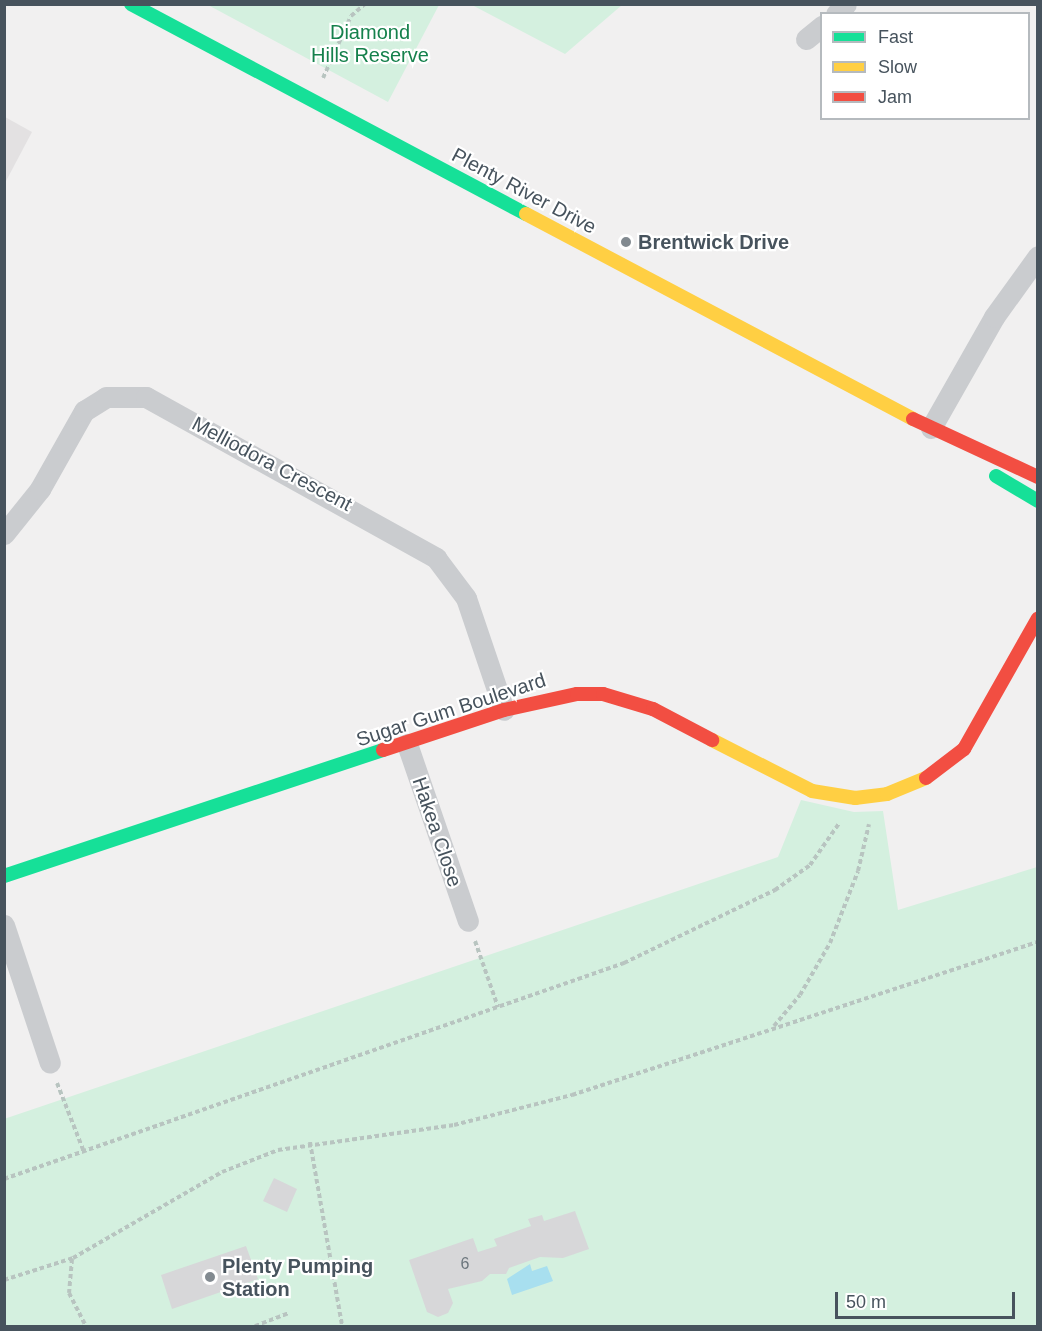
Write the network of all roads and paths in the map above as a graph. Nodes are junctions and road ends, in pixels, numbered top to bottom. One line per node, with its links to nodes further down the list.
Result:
1 (131, 4): 3 (street, Plenty River Drive)
2 (365, 4): 3 (path)
3 (312, 101): 5 (street, Plenty River Drive)
4 (1038, 255): 5 (street)
5 (931, 428): 6 (street, Plenty River Drive); 7 (street, Plenty River Drive)
6 (1038, 477)
7 (1038, 501)
8 (4, 534): 10 (street, Melliodora Crescent)
9 (1036, 619): 13 (street, Sugar Gum Boulevard)
10 (504, 710): 11 (street, Sugar Gum Boulevard); 12 (street, Sugar Gum Boulevard)
11 (407, 744): 14 (street, Sugar Gum Boulevard); 15 (street, Hakea Close)
12 (852, 797): 13 (street, Sugar Gum Boulevard); 18 (path)
13 (873, 797): 19 (path)
14 (4, 876)
15 (468, 921): 18 (path)
16 (4, 925): 20 (street)
17 (1038, 942): 19 (path)
18 (498, 1007): 22 (path)
19 (774, 1027): 21 (path)
20 (50, 1063): 22 (path)
21 (310, 1142): 24 (path); 29 (path)
22 (84, 1152): 23 (path)
23 (4, 1179)
24 (73, 1258): 25 (path); 27 (path)
25 (4, 1280)
26 (289, 1313): 28 (path)
27 (86, 1326)
28 (255, 1326)
29 (342, 1326)

